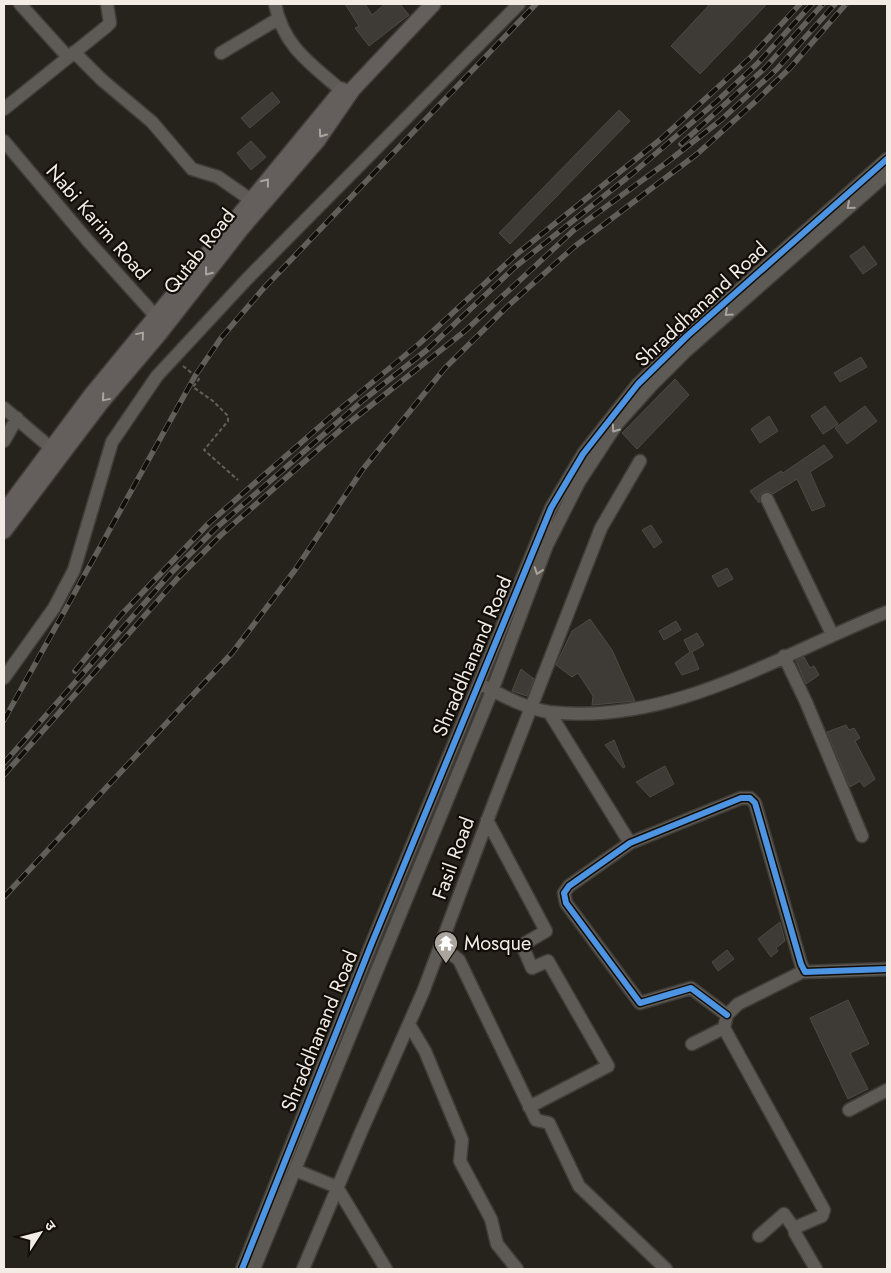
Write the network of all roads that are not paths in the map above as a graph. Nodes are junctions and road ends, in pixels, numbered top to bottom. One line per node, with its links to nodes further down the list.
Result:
1 (20, 4): 9 (street)
2 (107, 4): 9 (street)
3 (276, 4): 7 (street)
4 (420, 4): 10 (main road, Qutab Road)
5 (433, 4): 16 (main road, Qutab Road, one-way to 16)
6 (519, 4): 27 (street)
7 (278, 19): 8 (street); 10 (street)
8 (220, 53)
9 (70, 54): 11 (street); 15 (street)
10 (341, 90): 15 (main road, Qutab Road, one-way to 10)
11 (4, 109)
12 (4, 141): 16 (street, Nabi Karim Road)
13 (887, 159): 28 (street, Shraddhanand Road)
14 (887, 174): 29 (street, Shraddhanand Road, one-way to 29)
15 (251, 200): 16 (main road, Qutab Road)
16 (161, 322): 20 (main road, Qutab Road, one-way to 16); 23 (main road, Qutab Road, one-way to 23)
17 (4, 408): 18 (street)
18 (17, 418): 19 (street); 20 (street)
19 (4, 441)
20 (51, 448): 23 (main road, Qutab Road)
21 (640, 461): 30 (street, Fasil Road)
22 (767, 499): 25 (street)
23 (5, 523)
24 (887, 612): 25 (street)
25 (832, 634): 26 (street)
26 (784, 656): 31 (street); 33 (street)
27 (4, 678)
28 (478, 684): 29 (street); 35 (street, Shraddhanand Road)
29 (492, 691): 30 (street); 36 (street, Shraddhanand Road)
30 (532, 708): 31 (street); 32 (street, Fasil Road)
31 (549, 712): 34 (street)
32 (487, 820): 37 (street, Fasil Road); 45 (street)
33 (862, 836)
34 (630, 843): 39 (street); 40 (street)
35 (404, 865): 36 (street); 52 (street, Shraddhanand Road)
36 (417, 870): 47 (street, Shraddhanand Road)
37 (440, 948): 41 (street, Fasil Road); 45 (street)
38 (887, 969): 39 (street)
39 (804, 971): 40 (street)
40 (727, 1015): 42 (street)
41 (410, 1026): 48 (street, Fasil Road); 56 (street)
42 (724, 1028): 43 (street); 49 (street)
43 (692, 1044)
44 (887, 1090): 46 (street)
45 (529, 1107): 57 (street)
46 (849, 1110)
47 (294, 1170): 48 (street); 53 (street, Shraddhanand Road)
48 (337, 1187): 51 (street, Fasil Road); 55 (street)
49 (794, 1228): 50 (street); 58 (street)
50 (760, 1236)
51 (305, 1263): 54 (street)
52 (242, 1269)
53 (254, 1269)
54 (314, 1269)
55 (386, 1269)
56 (517, 1269)
57 (666, 1269)
58 (816, 1269)

